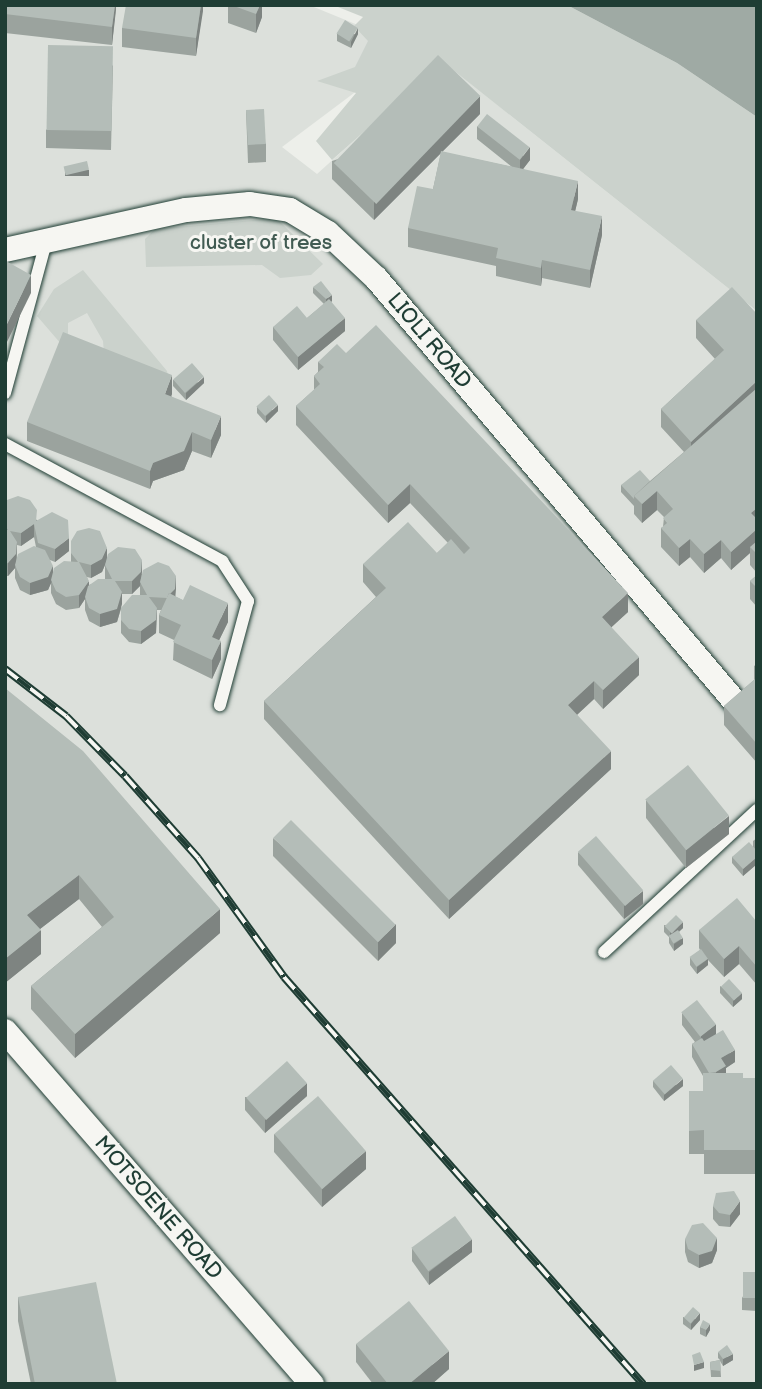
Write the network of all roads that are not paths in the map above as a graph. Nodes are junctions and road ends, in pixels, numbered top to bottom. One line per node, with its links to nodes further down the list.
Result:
1 (46, 242): 2 (street, LIOLI ROAD); 3 (lane); 6 (street, LIOLI ROAD)
2 (5, 250)
3 (5, 393)
4 (5, 444): 5 (lane)
5 (220, 705)
6 (741, 709)
7 (757, 810): 8 (lane)
8 (604, 953)
9 (5, 1031): 10 (street, MOTSOENE ROAD)
10 (312, 1384)

